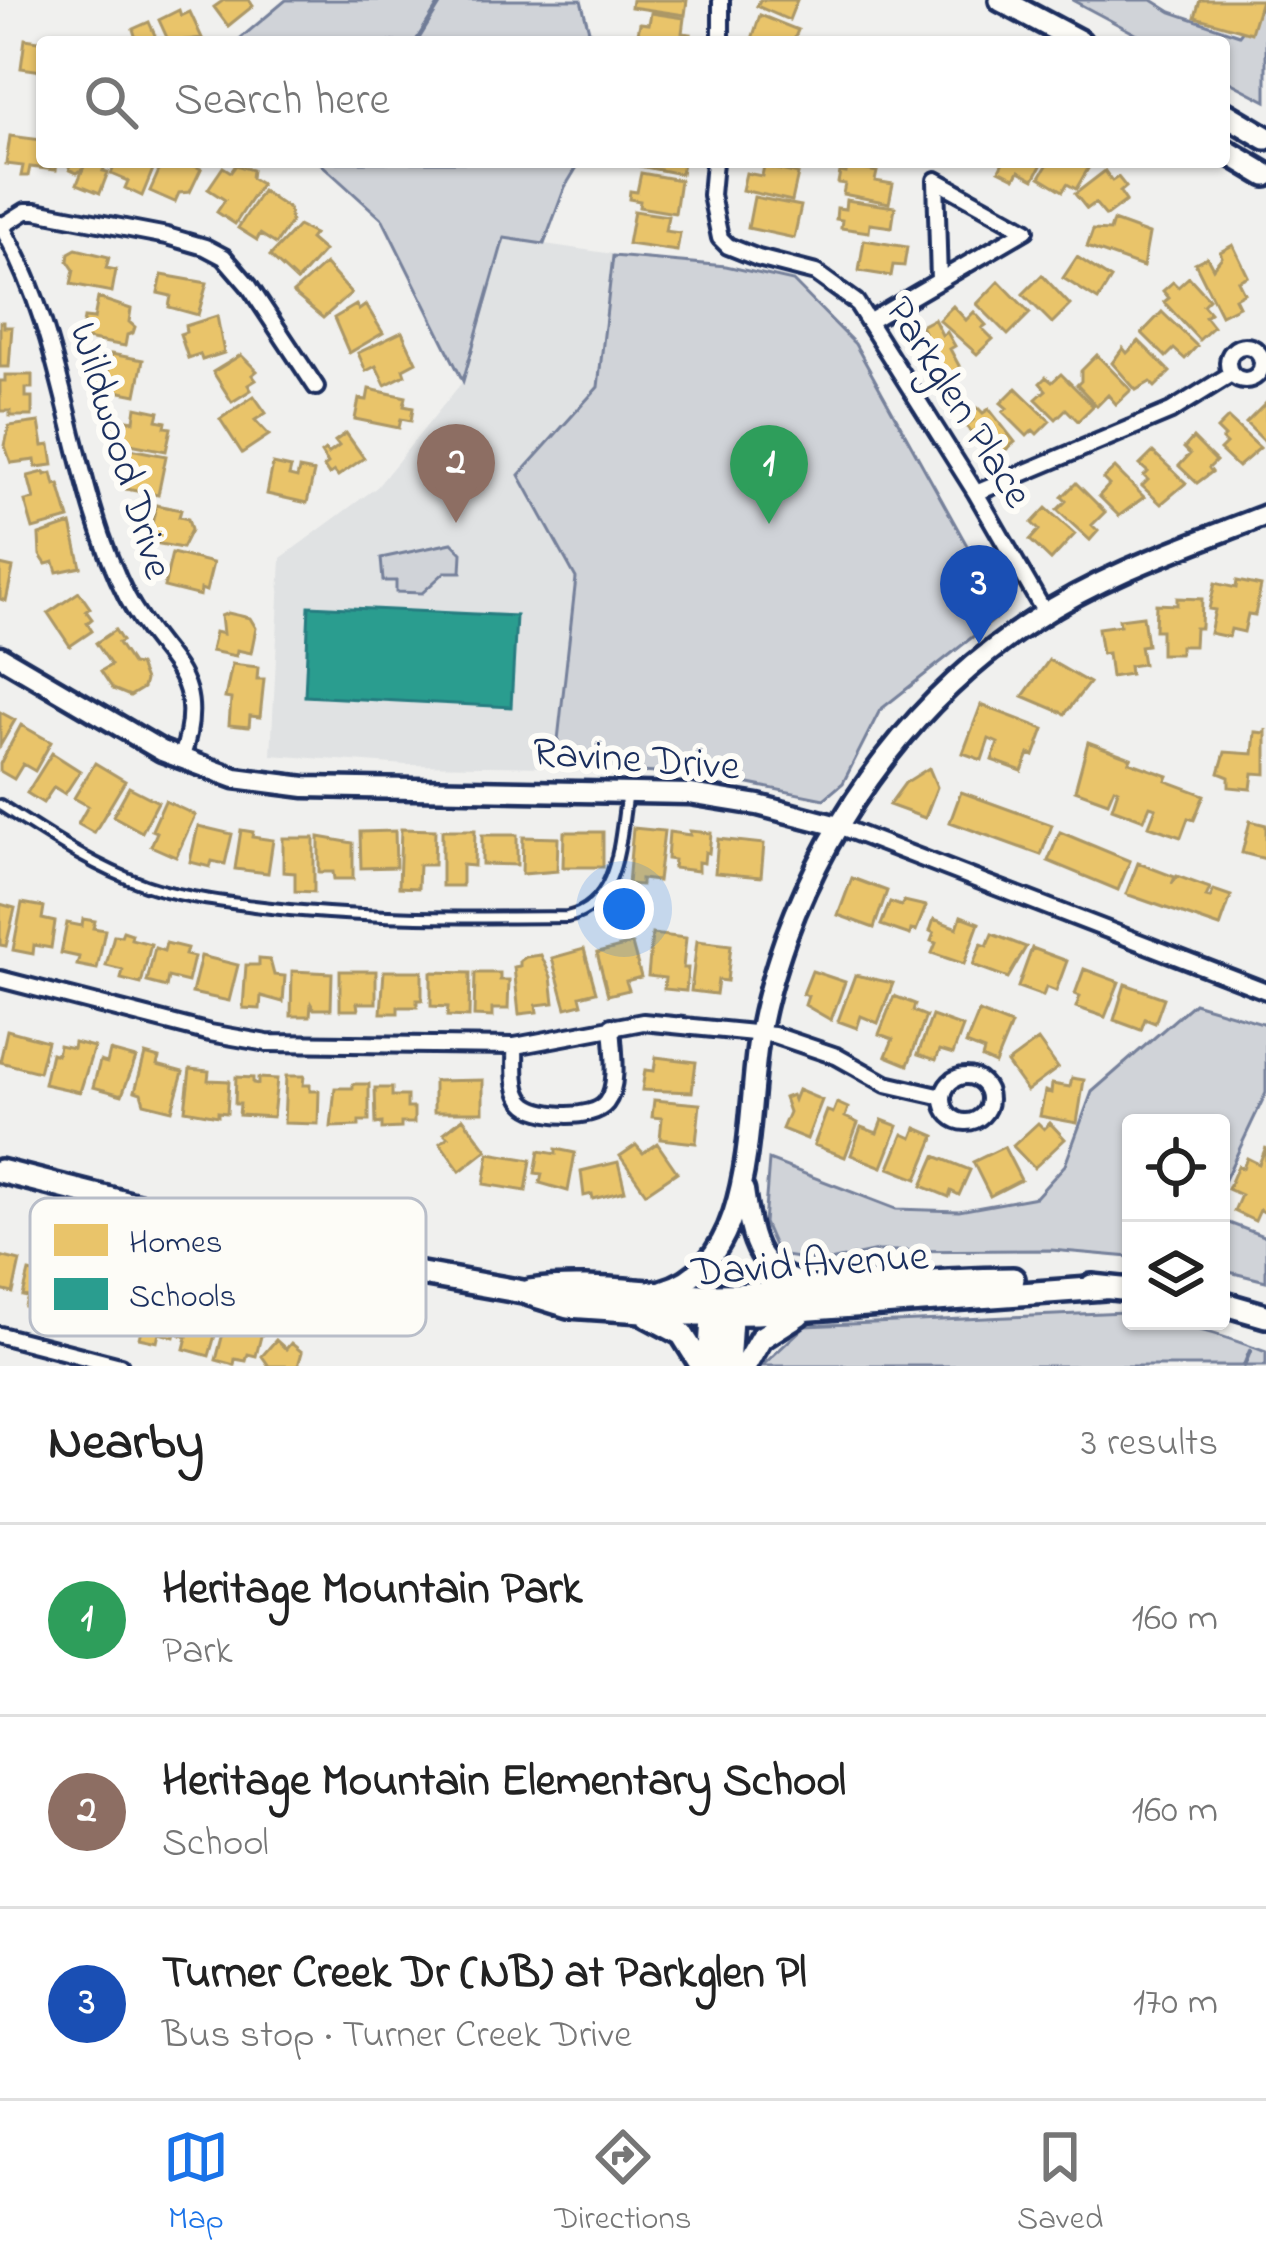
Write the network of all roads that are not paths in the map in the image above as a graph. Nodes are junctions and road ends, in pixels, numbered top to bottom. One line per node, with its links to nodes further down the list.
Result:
1 (721, 0): 3 (street)
2 (1001, 0): 4 (main road)
3 (721, 36)
4 (1065, 36)
5 (1230, 117): 6 (main road)
6 (1266, 138)
7 (1230, 154): 9 (main road)
8 (713, 168): 12 (street, Parkglen Place)
9 (1266, 175)
10 (1, 225): 14 (street); 19 (street, Wildwood Drive)
11 (939, 280): 11 (street); 12 (street)
12 (870, 321): 15 (street, Parkglen Place)
13 (1231, 374): 15 (street)
14 (316, 387)
15 (976, 494): 17 (street, Parkglen Place)
16 (1266, 515): 17 (street)
17 (1046, 613): 22 (street)
18 (0, 656): 19 (street, Ravine Drive)
19 (181, 760): 20 (street, Ravine Drive)
20 (628, 791): 21 (lane); 22 (street, Ravine Drive)
21 (0, 805)
22 (838, 826): 24 (street, Ravine Drive); 26 (street)
23 (0, 979): 27 (street)
24 (1266, 991)
25 (612, 1027): 26 (street); 27 (street); 27 (street)
26 (760, 1034): 28 (street); 30 (street)
27 (515, 1046)
28 (943, 1097)
29 (0, 1171): 31 (main road, David Avenue)
30 (742, 1180): 34 (street); 36 (street)
31 (107, 1198)
32 (426, 1275): 36 (main road, David Avenue)
33 (1104, 1288): 34 (main road, David Avenue); 35 (main road, David Avenue); 39 (main road, David Avenue)
34 (827, 1289): 37 (main road, David Avenue)
35 (1122, 1289)
36 (641, 1302): 37 (main road, David Avenue); 43 (main road)
37 (723, 1304): 39 (main road, David Avenue); 43 (main road); 44 (main road)
38 (1230, 1306): 40 (main road)
39 (808, 1311): 45 (main road)
40 (1266, 1316)
41 (0, 1335): 42 (street)
42 (120, 1366)
43 (706, 1366)
44 (728, 1366)
45 (745, 1366)

